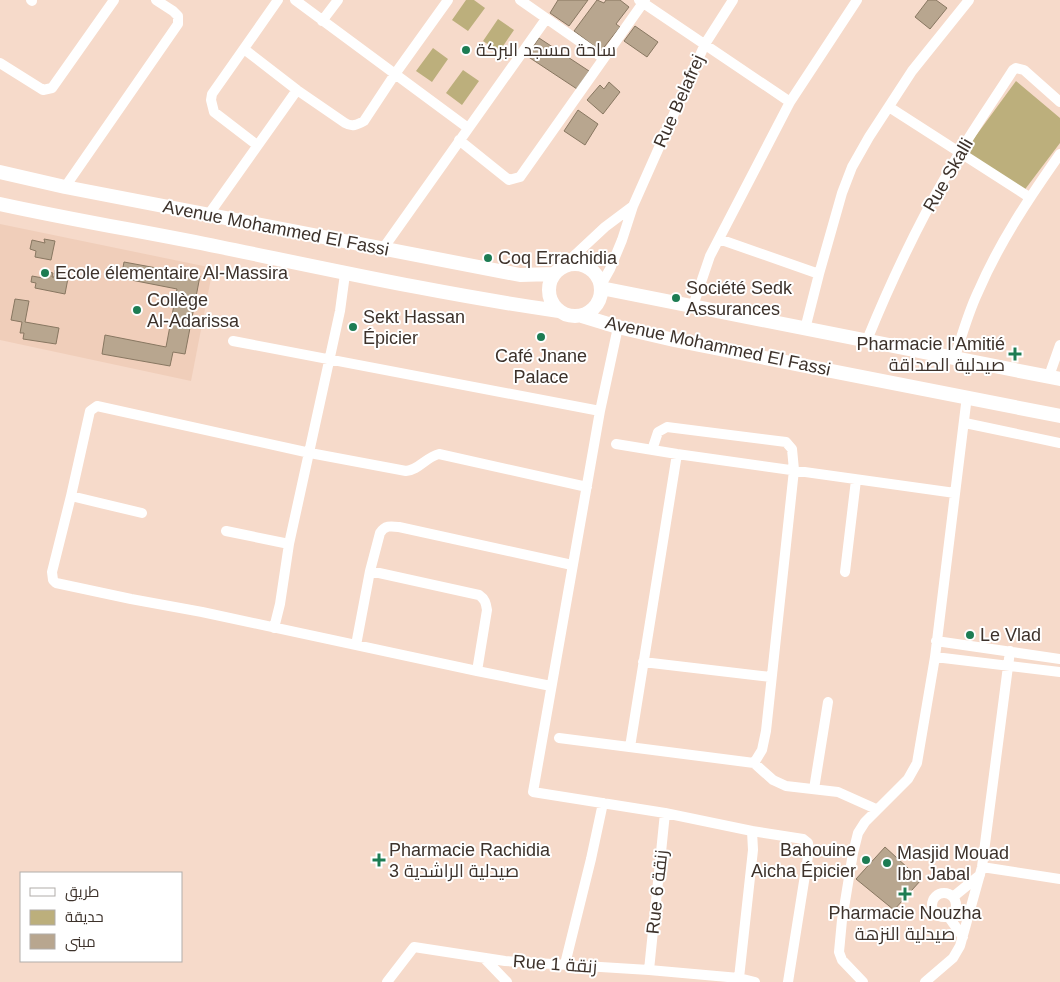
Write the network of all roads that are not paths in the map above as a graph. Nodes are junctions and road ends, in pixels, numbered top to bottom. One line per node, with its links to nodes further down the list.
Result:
1 (114, 0): 18 (street)
2 (156, 0): 30 (street)
3 (278, 0): 16 (street)
4 (295, 0): 14 (street)
5 (338, 0): 14 (street)
6 (448, 0): 19 (street)
7 (520, 0): 12 (street)
8 (733, 0): 15 (street, Rue Belafrej)
9 (857, 0): 21 (street)
10 (969, 0): 23 (street)
11 (642, 1): 15 (street); 17 (street)
12 (534, 4): 13 (street)
13 (546, 19): 17 (street); 24 (street)
14 (322, 21): 19 (street)
15 (705, 44): 21 (street); 33 (street, Rue Belafrej)
16 (244, 49): 20 (street); 26 (street)
17 (603, 58): 25 (street)
18 (0, 63)
19 (395, 74): 20 (street); 24 (street)
20 (297, 90): 26 (street)
21 (790, 102): 35 (street)
22 (1060, 102): 27 (street, Rue Skalli)
23 (889, 107): 27 (street); 39 (street)
24 (468, 128): 25 (street)
25 (459, 140): 36 (street)
26 (258, 145): 34 (street)
27 (960, 153): 31 (street); 46 (street, Rue Skalli)
28 (1060, 154): 31 (street)
29 (0, 172): 30 (main road, Avenue Mohammed El Fassi)
30 (65, 187): 34 (main road, Avenue Mohammed El Fassi)
31 (1029, 197): 49 (street)
32 (0, 204): 38 (main road, Avenue Mohammed El Fassi)
33 (633, 206): 37 (street, Rue Belafrej); 40 (street, Rue Belafrej)
34 (209, 214): 36 (main road, Avenue Mohammed El Fassi)
35 (719, 239): 39 (street); 41 (street)
36 (382, 250): 37 (main road, Avenue Mohammed El Fassi)
37 (557, 271): 40 (main road, Avenue Mohammed El Fassi); 42 (main road)
38 (345, 274): 42 (main road, Avenue Mohammed El Fassi); 50 (street)
39 (819, 274): 45 (street)
40 (601, 286): 41 (main road, Avenue Mohammed El Fassi); 43 (main road, Avenue Mohammed El Fassi)
41 (693, 306): 45 (main road, Avenue Mohammed El Fassi)
42 (559, 311): 43 (main road, Avenue Mohammed El Fassi)
43 (582, 316): 44 (main road, Avenue Mohammed El Fassi)
44 (618, 327): 52 (main road, Avenue Mohammed El Fassi); 53 (street)
45 (806, 329): 46 (main road, Avenue Mohammed El Fassi)
46 (867, 340): 49 (main road, Avenue Mohammed El Fassi)
47 (233, 341): 50 (street)
48 (1060, 346): 51 (street)
49 (955, 357): 51 (main road, Avenue Mohammed El Fassi)
50 (330, 361): 53 (street); 59 (street)
51 (1054, 378)
52 (967, 396): 54 (main road, Avenue Mohammed El Fassi); 55 (street)
53 (600, 412): 63 (street)
54 (1060, 416)
55 (965, 423): 56 (street); 64 (street)
56 (1060, 443)
57 (616, 444): 58 (street)
58 (652, 450): 60 (street); 61 (street)
59 (310, 453): 63 (street); 65 (street); 68 (street)
60 (677, 454): 61 (street); 78 (street)
61 (794, 470): 62 (street); 82 (street)
62 (856, 480): 64 (street); 71 (street)
63 (588, 486): 69 (street)
64 (955, 493): 73 (street)
65 (71, 496): 66 (street); 72 (street)
66 (142, 514)
67 (226, 531): 68 (street)
68 (288, 544): 72 (street)
69 (572, 565): 70 (street); 83 (street)
70 (370, 571): 74 (street); 80 (street)
71 (845, 572)
72 (274, 628): 74 (street)
73 (936, 641): 75 (street); 76 (street)
74 (356, 645): 80 (street)
75 (1010, 651): 77 (street); 79 (street)
76 (935, 657): 79 (street); 90 (street)
77 (1060, 658)
78 (643, 662): 82 (street); 86 (street)
79 (1008, 665): 81 (street); 93 (street)
80 (478, 672): 83 (street)
81 (1060, 672)
82 (771, 677): 87 (street)
83 (551, 686): 89 (street)
84 (828, 702): 88 (street)
85 (559, 738): 86 (street)
86 (630, 747): 87 (street)
87 (754, 763): 88 (street)
88 (814, 789): 90 (street)
89 (603, 803): 91 (street); 99 (street)
90 (876, 809): 107 (street)
91 (665, 814): 92 (street); 100 (street, Rue 6 زنقة)
92 (747, 829): 101 (street); 106 (street)
93 (981, 871): 94 (street); 95 (street); 97 (street)
94 (1060, 879)
95 (953, 897): 96 (street); 96 (street)
96 (948, 916): 97 (street)
97 (963, 937): 108 (street)
98 (484, 958): 99 (street, Rue 1 زنقة); 103 (street, Rue 1 زنقة); 104 (street)
99 (565, 964): 100 (street, Rue 1 زنقة)
100 (649, 970): 102 (street, Rue 1 زنقة)
101 (739, 978): 102 (street, Rue 1 زنقة); 105 (street, Rue 1 زنقة)
102 (701, 979)
103 (387, 982)
104 (507, 982)
105 (755, 982)
106 (788, 982)
107 (863, 982)
108 (925, 982)

